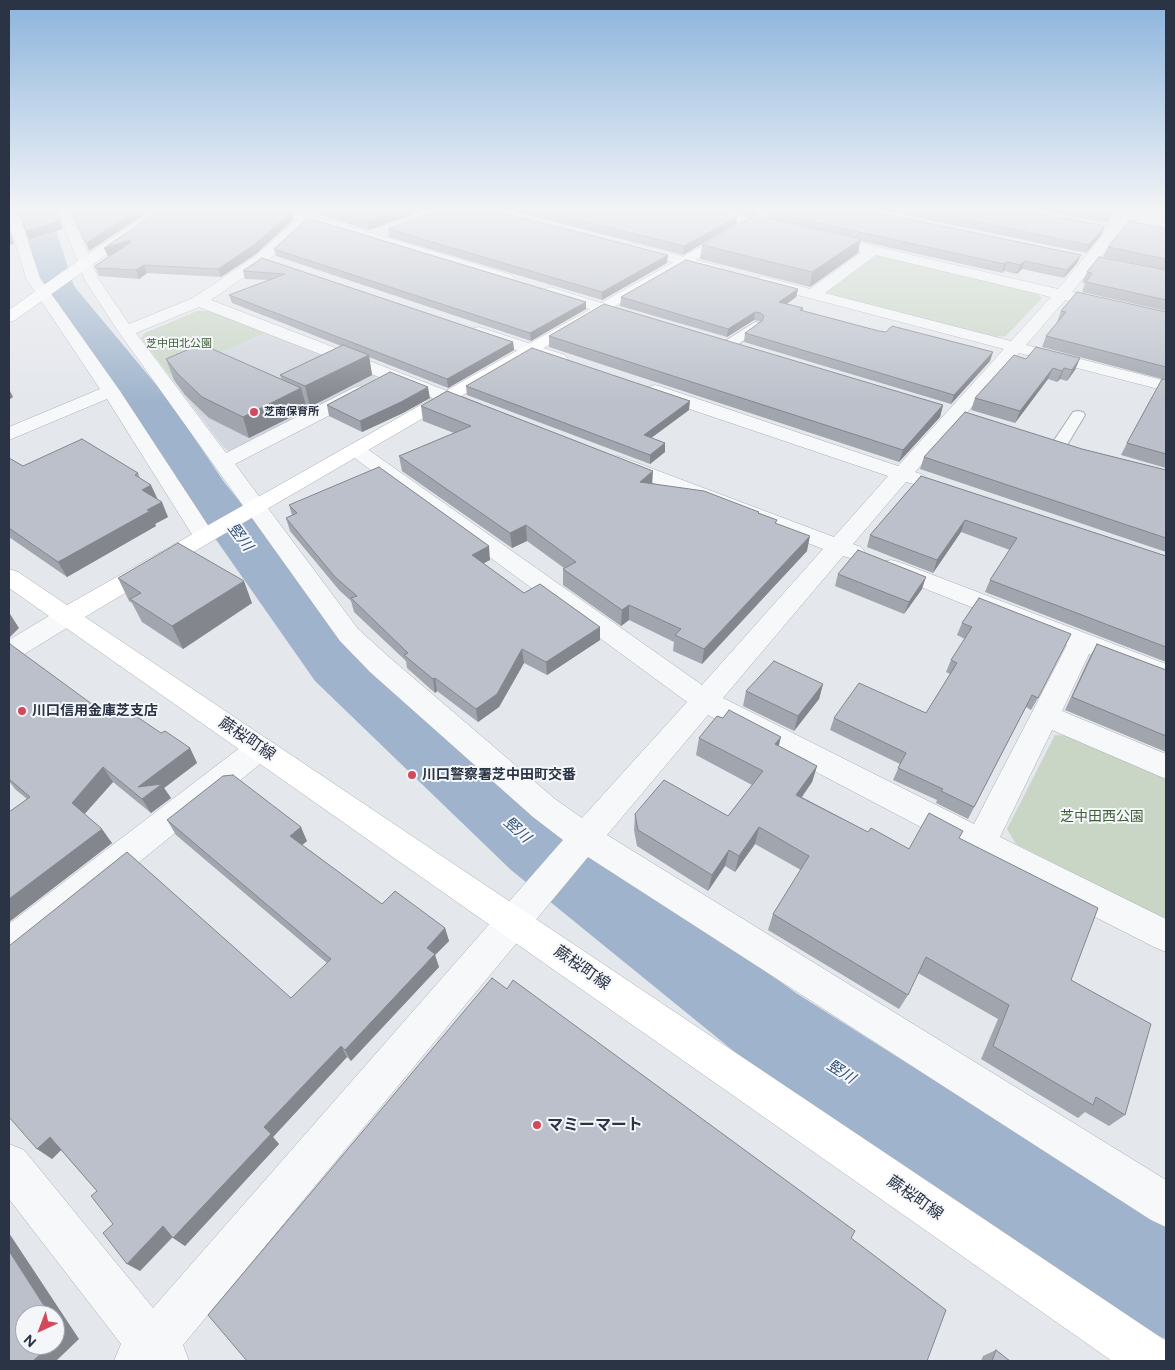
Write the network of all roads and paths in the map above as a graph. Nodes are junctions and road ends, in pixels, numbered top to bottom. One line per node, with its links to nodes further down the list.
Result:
1 (32, 275): 13 (street)
2 (67, 275): 13 (main road)
3 (90, 275): 23 (street)
4 (237, 275): 16 (street)
5 (496, 275): 11 (street)
6 (661, 275): 18 (main road)
7 (839, 275): 14 (street)
8 (980, 275): 15 (street)
9 (1078, 275): 15 (street)
10 (749, 278): 14 (street)
11 (519, 282)
12 (538, 288): 18 (street)
13 (43, 292): 19 (main road); 33 (street)
14 (813, 294): 26 (street)
15 (1062, 294): 17 (street); 26 (street)
16 (199, 301): 23 (street); 30 (street)
17 (1090, 301)
18 (602, 308): 20 (street); 27 (main road)
19 (9, 316)
20 (647, 322)
21 (755, 326): 25 (lane)
22 (466, 327): 27 (street)
23 (126, 331): 43 (street)
24 (709, 340): 25 (street)
25 (727, 346): 28 (street)
26 (1014, 347): 32 (street); 44 (street)
27 (530, 349): 29 (street); 34 (main road)
28 (746, 352)
29 (577, 364)
30 (391, 375): 34 (street); 43 (street)
31 (642, 386): 44 (street)
32 (1166, 386)
33 (112, 391): 37 (street); 47 (street)
34 (447, 398): 36 (street); 40 (main road)
35 (1078, 415): 39 (lane)
36 (494, 416)
37 (9, 434)
38 (1040, 440): 39 (street)
39 (1059, 445): 41 (street)
40 (356, 450): 46 (main road); 54 (street)
41 (1077, 451)
42 (596, 454): 48 (street)
43 (223, 462): 46 (street)
44 (902, 473): 45 (street); 48 (street)
45 (930, 483)
46 (251, 510): 47 (main road); 58 (street)
47 (208, 534): 50 (main road)
48 (838, 546): 51 (street); 54 (street)
49 (9, 577): 50 (main road, 蕨桜町線)
50 (66, 617): 52 (street); 56 (main road, 蕨桜町線)
51 (1082, 642): 53 (street); 55 (street)
52 (9, 652)
53 (1166, 674)
54 (704, 701): 58 (street); 59 (street)
55 (1046, 716): 57 (street); 59 (street)
56 (260, 748): 60 (main road, 蕨桜町線); 62 (street)
57 (1166, 767)
58 (581, 843): 60 (street); 64 (street)
59 (981, 843): 61 (street)
60 (524, 909): 65 (street); 66 (main road, 蕨桜町線)
61 (1166, 936)
62 (9, 945)
63 (9, 1165): 65 (street)
64 (1166, 1206)
65 (151, 1356)
66 (1153, 1361)

